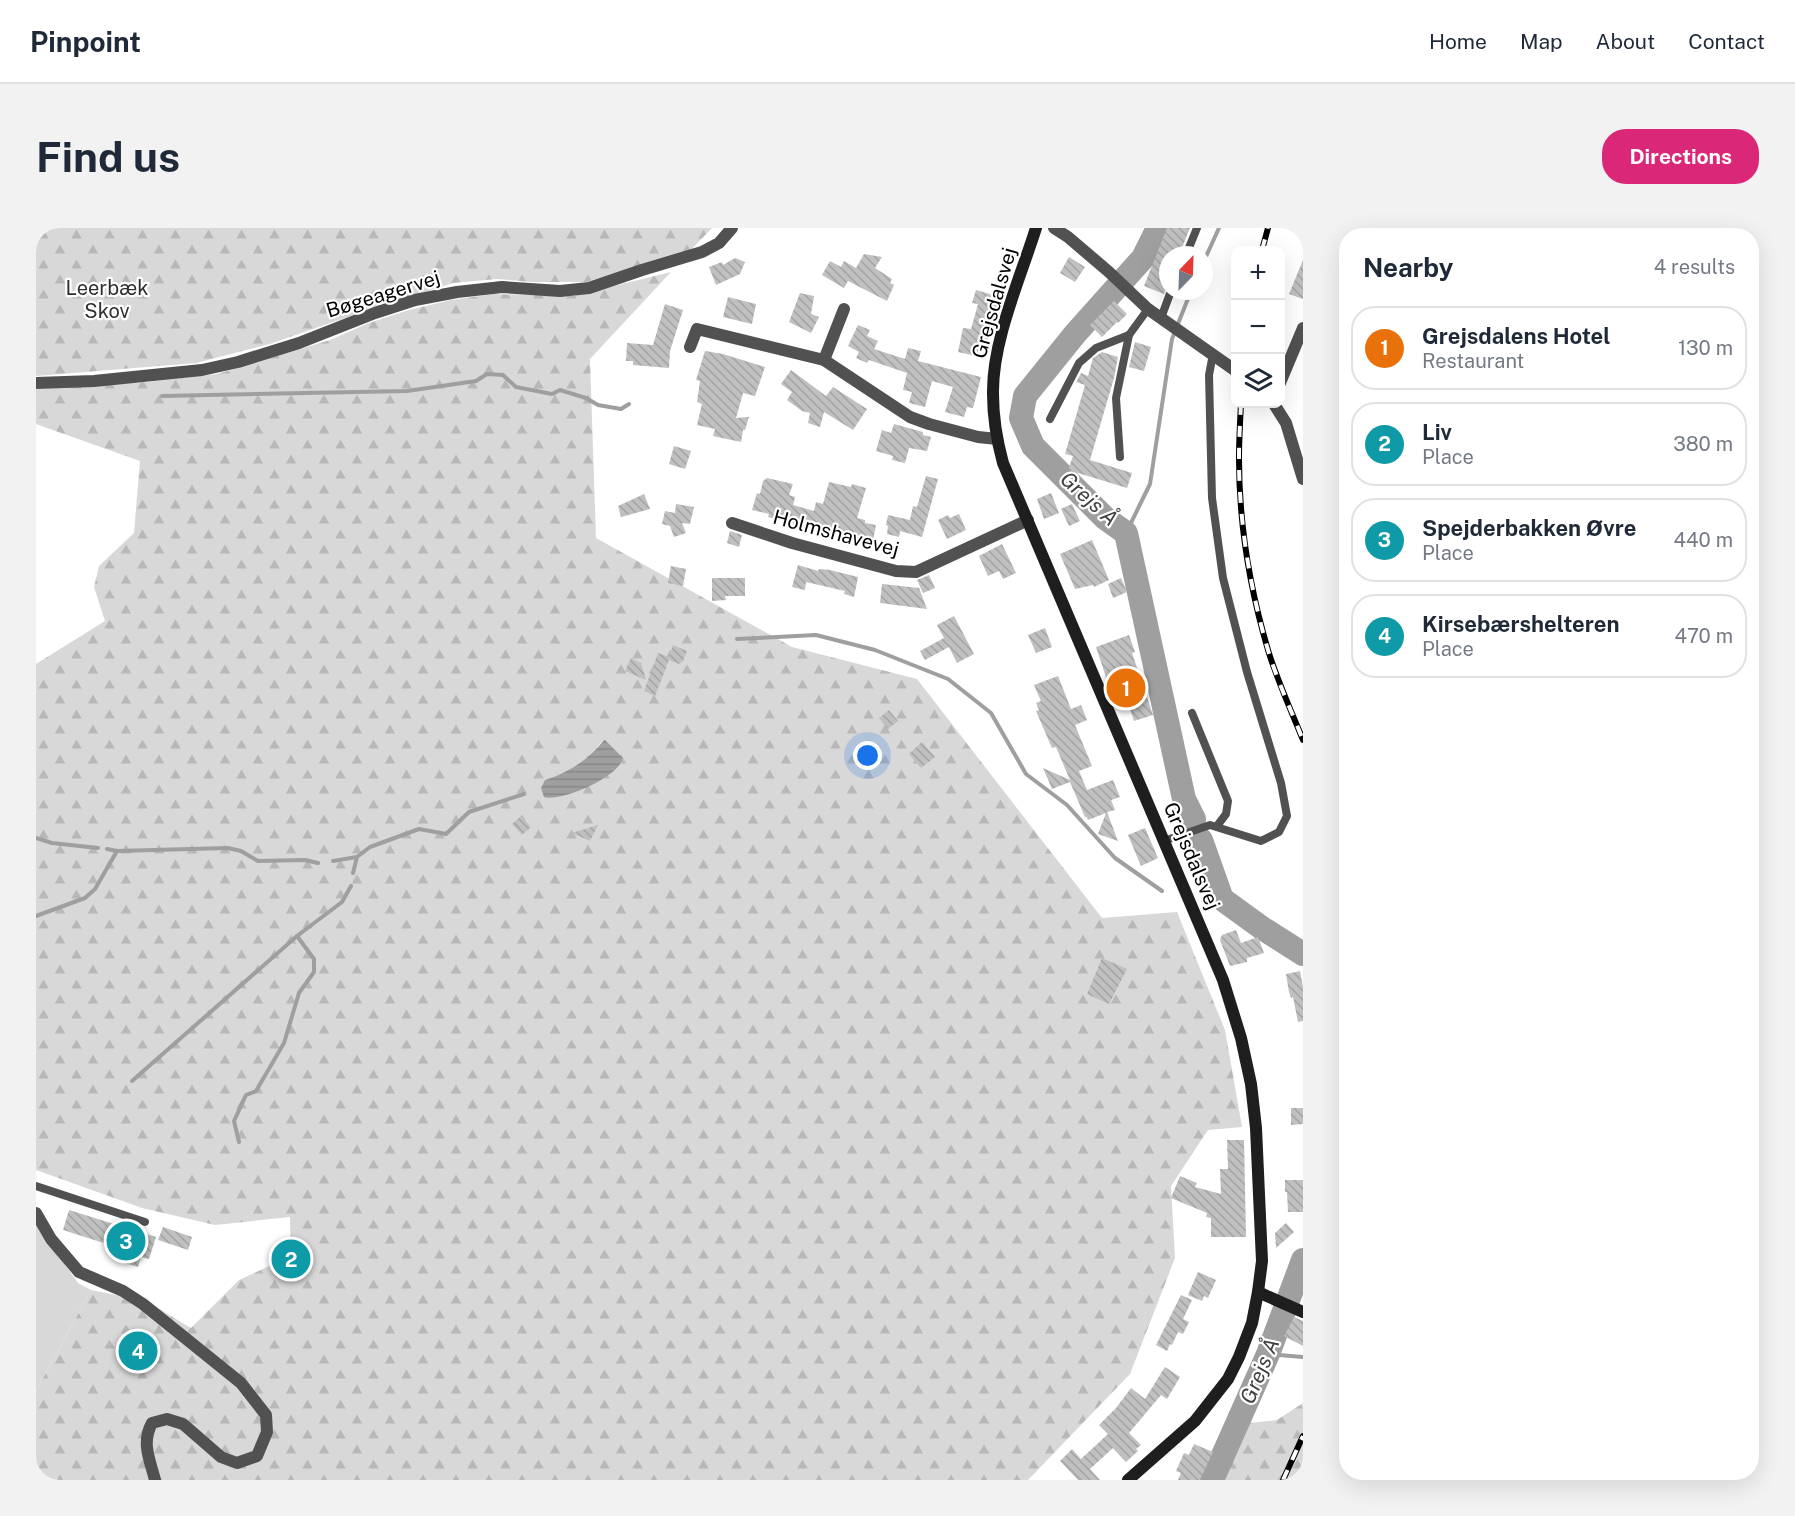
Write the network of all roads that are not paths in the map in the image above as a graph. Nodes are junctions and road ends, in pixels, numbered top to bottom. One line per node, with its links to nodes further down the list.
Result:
1 (732, 228): 17 (street, Bøgeagervej)
2 (1036, 228): 20 (street, Grejsdalsvej)
3 (1054, 228): 8 (street)
4 (1197, 228): 5 (lane)
5 (1190, 246)
6 (1168, 300): 9 (lane)
7 (844, 309): 14 (street)
8 (1148, 309): 9 (street); 11 (lane)
9 (1161, 318): 13 (street)
10 (1303, 328): 16 (street)
11 (1129, 335): 19 (lane); 21 (lane)
12 (690, 347): 14 (street)
13 (1213, 354): 15 (street); 26 (lane)
14 (824, 360): 20 (street)
15 (1231, 367)
16 (1285, 373)
17 (36, 383)
18 (1277, 408): 22 (street)
19 (1050, 419)
20 (997, 439): 23 (street, Grejsdalsvej)
21 (1120, 457)
22 (1303, 479)
23 (1028, 520): 24 (street, Holmshavevej); 27 (street, Grejsdalsvej)
24 (732, 523)
25 (1192, 713): 26 (lane)
26 (1217, 826): 27 (lane)
27 (1164, 841): 31 (street, Grejsdalsvej)
28 (36, 1186): 30 (lane)
29 (36, 1213): 33 (street)
30 (145, 1222)
31 (1258, 1292): 32 (street); 34 (street, Grejsdalsvej)
32 (1300, 1310)
33 (154, 1480)
34 (1128, 1480)

